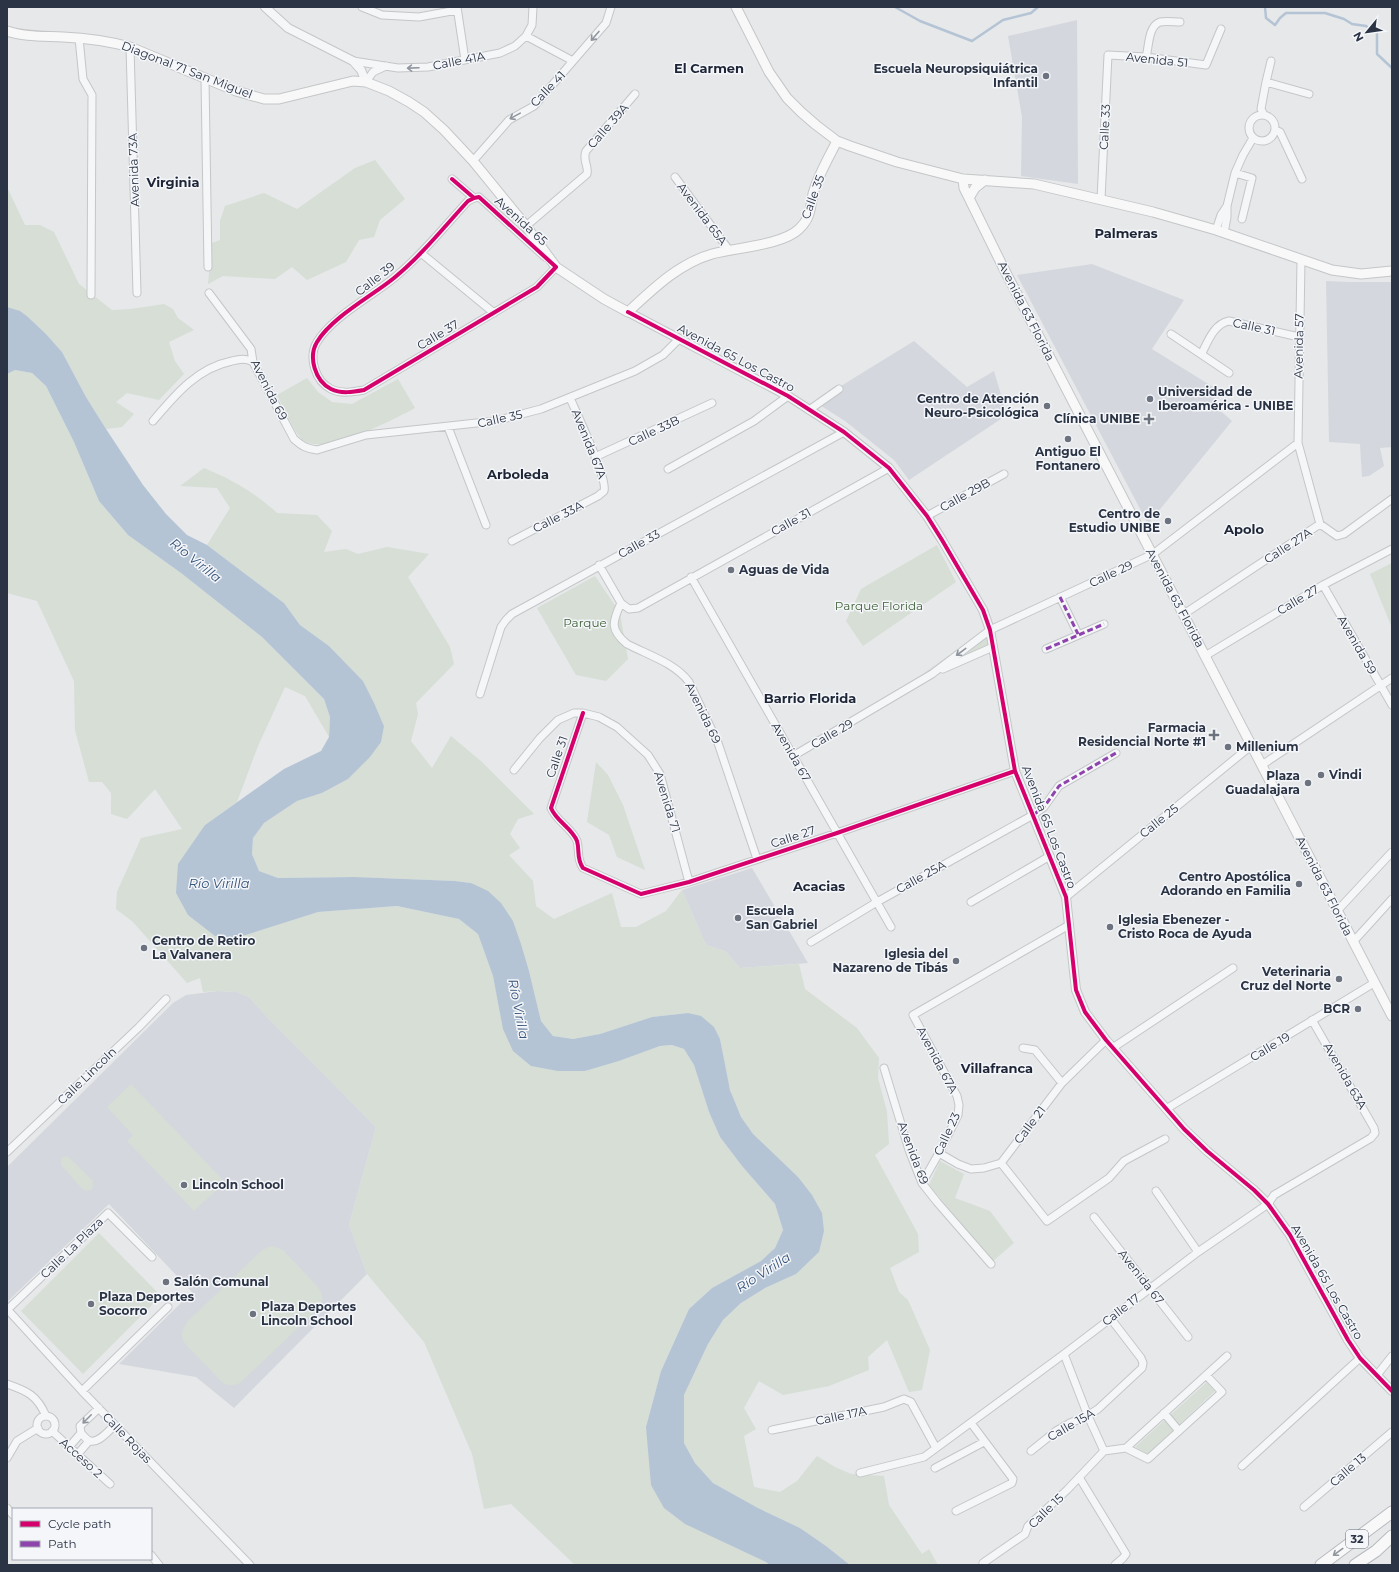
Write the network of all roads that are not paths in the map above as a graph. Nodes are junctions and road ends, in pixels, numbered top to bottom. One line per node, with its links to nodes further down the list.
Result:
1 (265, 7): 16 (street)
2 (362, 7): 6 (street)
3 (533, 7): 10 (street)
4 (611, 7): 18 (street, Calle 41, one-way to 18)
5 (736, 7): 28 (main road)
6 (457, 8): 15 (street)
7 (1180, 22): 14 (street)
8 (1221, 29): 14 (street, Avenida 51)
9 (7, 31): 11 (main road, Diagonal 71 San Miguel)
10 (526, 36): 15 (street, Calle 41A); 18 (street)
11 (79, 38): 12 (main road, Diagonal 71 San Miguel); 50 (street)
12 (130, 47): 20 (main road, Diagonal 71 San Miguel); 48 (street, Avenida 73A)
13 (1108, 55): 14 (street, Avenida 51); 38 (street, Calle 33)
14 (1146, 57)
15 (465, 60): 19 (street, Calle 41A, one-way to 19)
16 (353, 61): 19 (street, Calle 41A); 21 (street)
17 (1271, 61): 22 (street)
18 (573, 62): 29 (street, Calle 41, one-way to 29)
19 (386, 66): 21 (street)
20 (205, 79): 21 (main road, Diagonal 71 San Miguel); 46 (street)
21 (366, 82): 29 (main road)
22 (1266, 82): 24 (street); 25 (street)
23 (635, 94): 40 (street, Calle 39A)
24 (1310, 94)
25 (1264, 115): 26 (street); 27 (street)
26 (1275, 130): 27 (street); 33 (street)
27 (1253, 138): 30 (street)
28 (836, 141): 32 (main road); 42 (main road, Calle 35)
29 (473, 161): 40 (main road)
30 (1235, 173): 39 (street); 41 (street)
31 (675, 177): 42 (street, Avenida 65A)
32 (963, 179): 35 (main road); 37 (main road, Avenida 63 Florida)
33 (1302, 179)
34 (452, 180): 36 (street, Avenida 65)
35 (985, 180): 37 (main road); 38 (main road)
36 (474, 198): 43 (street, Calle 39); 45 (street, Avenida 65)
37 (968, 198): 81 (main road, Avenida 63 Florida)
38 (1101, 199): 41 (main road)
39 (1242, 219)
40 (526, 226): 45 (main road)
41 (1220, 232): 44 (main road)
42 (729, 250): 51 (main road, Calle 35)
43 (421, 253): 52 (street); 59 (street, Calle 39)
44 (1300, 260): 47 (main road); 54 (street, Avenida 57)
45 (556, 267): 51 (main road, Avenida 65 Los Castro); 52 (street, Calle 37)
46 (208, 268)
47 (1392, 271)
48 (137, 293)
49 (209, 293): 57 (street, Avenida 69)
50 (91, 295)
51 (628, 312): 55 (street, Avenida 65 Los Castro)
52 (494, 314): 59 (street, Calle 37)
53 (1171, 334): 56 (street)
54 (1300, 337): 56 (street, Calle 31); 68 (street, Avenida 57)
55 (679, 339): 61 (street, Avenida 65 Los Castro); 62 (street, Calle 35)
56 (1202, 353): 58 (street)
57 (253, 362): 65 (street); 69 (street, Avenida 69)
58 (1229, 373)
59 (322, 382)
60 (839, 389): 64 (street)
61 (788, 396): 64 (street, Avenida 65 Los Castro); 72 (street)
62 (570, 398): 66 (street, Calle 35); 70 (street, Avenida 67A)
63 (712, 403): 70 (street, Calle 33B)
64 (809, 410): 67 (street, Avenida 65 Los Castro)
65 (153, 421)
66 (448, 427): 69 (street, Calle 35); 78 (street)
67 (844, 432): 71 (street, Avenida 65 Los Castro); 82 (street, Calle 33)
68 (1298, 443): 77 (street, Avenida 57); 81 (street, Calle 29)
69 (304, 448)
70 (595, 457): 74 (street, Avenida 67A)
71 (889, 468): 76 (street, Avenida 65 Los Castro); 83 (street, Calle 31)
72 (668, 470)
73 (1004, 474): 76 (street, Calle 29B)
74 (604, 492): 79 (street, Calle 33A)
75 (1392, 499): 77 (street, Calle 27A)
76 (927, 516): 89 (street, Avenida 65 Los Castro)
77 (1320, 524): 87 (street, Calle 27A)
78 (486, 525)
79 (512, 541)
80 (1392, 549): 84 (street, Calle 27)
81 (1153, 554): 85 (street, Calle 29); 87 (main road, Avenida 63 Florida)
82 (600, 565): 86 (street); 97 (street, Calle 33)
83 (691, 577): 86 (street, Calle 31); 102 (street, Avenida 67)
84 (1323, 585): 93 (street, Calle 27); 96 (street, Avenida 59)
85 (1060, 597): 89 (street, Calle 29); 90 (street)
86 (621, 603): 110 (street, Avenida 69)
87 (1184, 614): 93 (main road, Avenida 63 Florida)
88 (1104, 624): 90 (street)
89 (990, 630): 91 (street, Avenida 65 Los Castro); 94 (street, Calle 29, one-way to 94)
90 (1078, 634): 92 (street)
91 (993, 647): 94 (street, Calle 29); 105 (street, Avenida 65 Los Castro)
92 (1046, 649)
93 (1205, 656): 100 (main road, Avenida 63 Florida)
94 (932, 674): 102 (street, Calle 29)
95 (1392, 678): 96 (street)
96 (1380, 686): 98 (street, Avenida 59); 103 (street)
97 (480, 694)
98 (1392, 705)
99 (583, 712): 104 (street); 111 (street, Calle 31); 112 (street, Avenida 71)
100 (1252, 745): 103 (main road, Avenida 63 Florida); 113 (street, Calle 25)
101 (1116, 753): 106 (street, Calle 25A)
102 (793, 756): 107 (street, Avenida 67)
103 (1262, 765): 117 (main road, Avenida 63 Florida)
104 (514, 770)
105 (1015, 771): 106 (street, Avenida 65 Los Castro); 107 (street, Calle 27)
106 (1033, 815): 109 (street, Avenida 65 Los Castro); 115 (street, Calle 25A)
107 (837, 833): 110 (street, Calle 27); 115 (street, Avenida 67)
108 (1392, 852): 117 (street)
109 (1050, 856): 113 (street, Avenida 65 Los Castro); 116 (street)
110 (757, 859): 112 (street, Calle 27)
111 (579, 862): 112 (street, Calle 27)
112 (689, 882)
113 (1066, 897): 118 (street, Avenida 65 Los Castro)
114 (1392, 899): 121 (street)
115 (877, 902): 119 (street, Avenida 67); 120 (street, Calle 25A)
116 (971, 902)
117 (1337, 910): 121 (main road, Avenida 63 Florida)
118 (1069, 925): 127 (street, Avenida 65 Los Castro); 132 (street, Avenida 67A)
119 (891, 927)
120 (811, 942)
121 (1353, 942): 123 (main road, Avenida 63 Florida)
122 (1233, 968): 128 (street)
123 (1374, 983): 125 (main road, Avenida 63 Florida); 126 (street, Calle 19)
124 (166, 999): 136 (street, Calle Lincoln)
125 (1392, 1016)
126 (1312, 1020): 133 (street, Calle 19); 134 (street, Avenida 63A)
127 (1106, 1040): 128 (street, Avenida 65 Los Castro); 131 (street, Calle 21)
128 (1114, 1047): 133 (street, Avenida 65 Los Castro)
129 (1023, 1048): 131 (street)
130 (884, 1068): 139 (street, Avenida 69)
131 (1062, 1083): 138 (street, Calle 21)
132 (960, 1105): 137 (street, Calle 23)
133 (1166, 1109): 141 (street, Avenida 65 Los Castro)
134 (1375, 1133): 141 (street, Calle 17)
135 (1165, 1139): 138 (street)
136 (7, 1152)
137 (939, 1153): 138 (street); 139 (street, Calle 23)
138 (1001, 1163)
139 (922, 1183): 145 (street, Avenida 69)
140 (1156, 1191): 143 (street)
141 (1268, 1204): 143 (street, Calle 17); 154 (street, Avenida 65 Los Castro)
142 (1094, 1217): 146 (street, Avenida 67)
143 (1198, 1252): 146 (street, Calle 17)
144 (152, 1257): 148 (street, Calle La Plaza)
145 (991, 1264)
146 (1149, 1288): 149 (street, Calle 17); 150 (street, Avenida 67)
147 (168, 1307): 158 (street)
148 (7, 1309): 158 (street, Calle Rojas)
149 (1110, 1319): 151 (street, Calle 17); 163 (street, Calle 15A)
150 (1188, 1337)
151 (1064, 1354): 163 (street); 164 (street, Calle 17)
152 (1227, 1356): 155 (street)
153 (1392, 1356): 156 (street)
154 (1360, 1358): 156 (street, Avenida 65 Los Castro); 181 (street)
155 (1206, 1375): 161 (street); 168 (street)
156 (1377, 1375): 159 (street, Avenida 65 Los Castro)
157 (7, 1384): 162 (street)
158 (82, 1391): 160 (street, Calle Rojas)
159 (1392, 1391)
160 (99, 1408): 165 (street, Calle Rojas); 171 (street, one-way to 171)
161 (1164, 1413): 168 (street); 176 (street)
162 (46, 1416): 166 (street); 169 (street)
163 (1088, 1416): 177 (street, Calle 15A); 178 (street)
164 (970, 1423): 173 (street); 175 (street, Calle 17)
165 (115, 1425): 172 (street); 193 (street, Calle Rojas)
166 (38, 1428): 169 (street); 180 (street)
167 (772, 1430): 175 (street, Calle 17A)
168 (1179, 1431): 176 (street)
169 (52, 1432): 174 (street, Acceso 2)
170 (1392, 1432): 186 (street, Calle 13)
171 (81, 1433): 172 (street); 174 (street)
172 (89, 1441): 179 (street)
173 (984, 1442): 182 (street); 187 (street)
174 (69, 1447): 179 (street, Acceso 2)
175 (936, 1448): 183 (street, Calle 17)
176 (1126, 1448): 178 (street)
177 (1031, 1451)
178 (1104, 1451): 184 (street, Calle 15)
179 (77, 1455): 185 (street, Acceso 2)
180 (7, 1458)
181 (1242, 1466)
182 (935, 1468)
183 (860, 1473)
184 (1079, 1477): 191 (street, Calle 15); 194 (street)
185 (110, 1484)
186 (1304, 1507)
187 (956, 1511)
188 (1392, 1512): 195 (highway, 32, one-way to 195)
189 (1392, 1536): 196 (highway, 32)
190 (152, 1557): 192 (street)
191 (983, 1563)
192 (159, 1565)
193 (250, 1565)
194 (1115, 1565)
195 (1321, 1565)
196 (1355, 1565)

